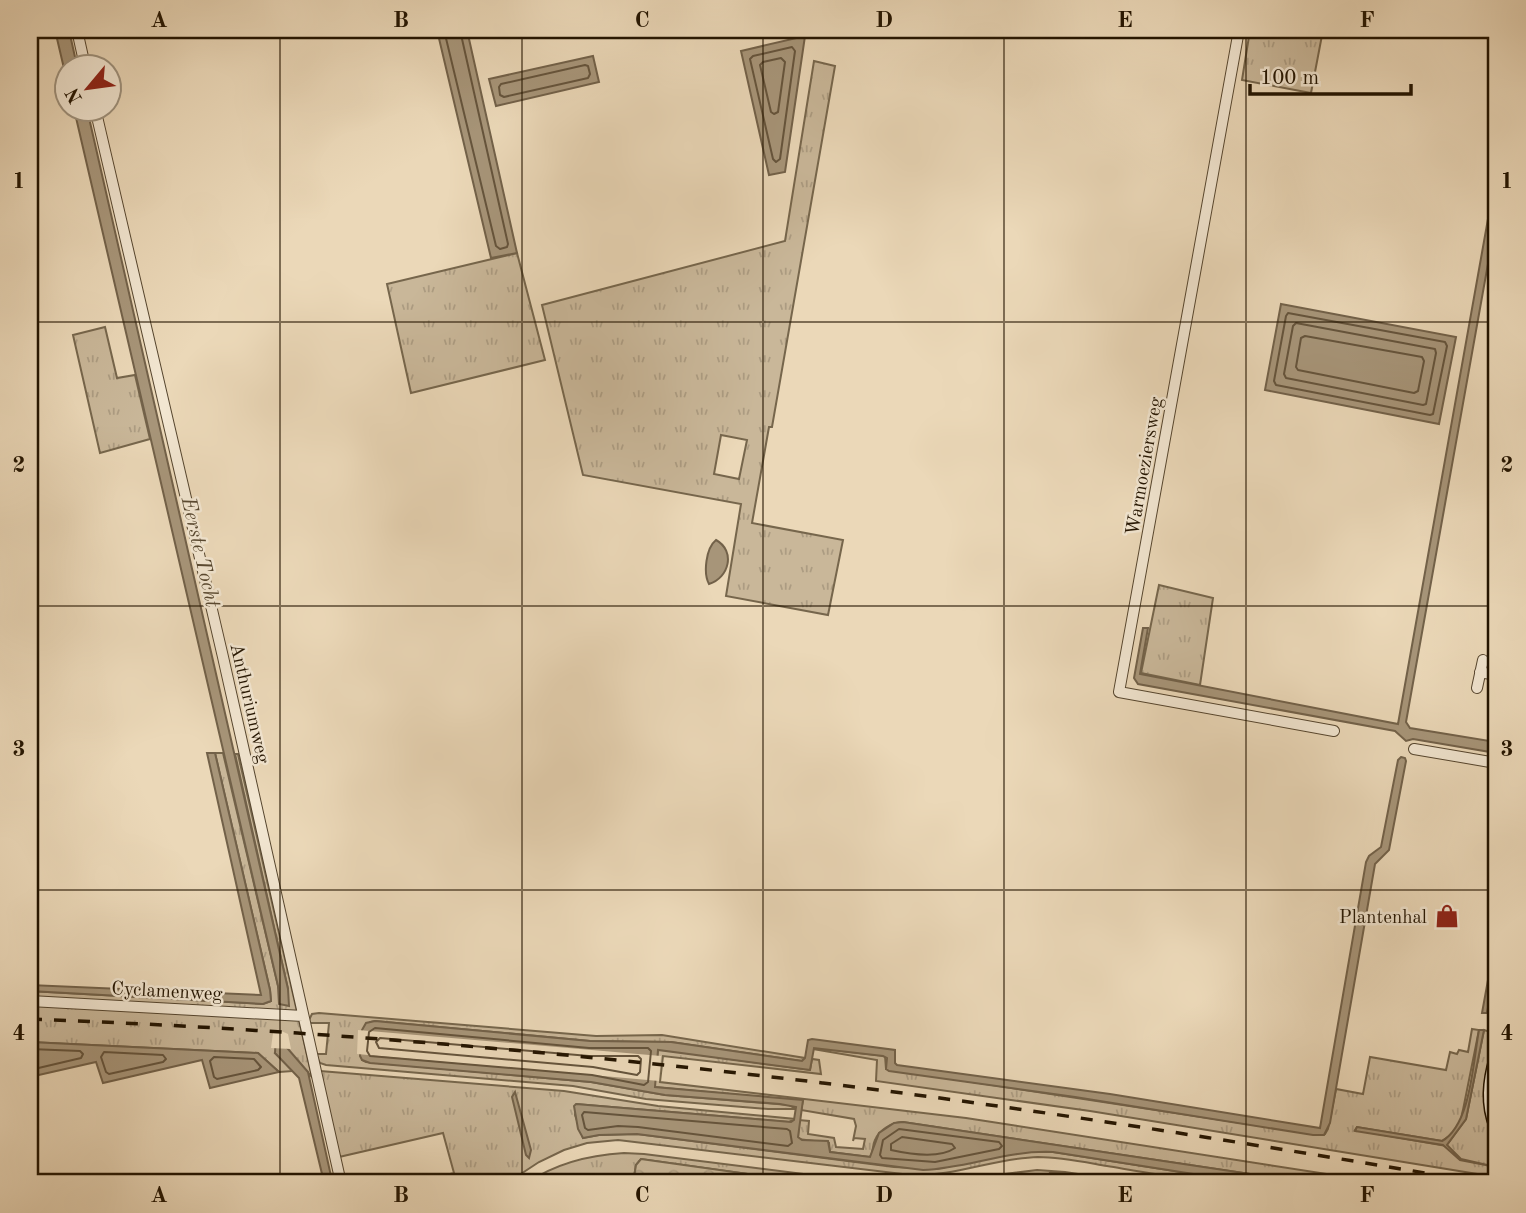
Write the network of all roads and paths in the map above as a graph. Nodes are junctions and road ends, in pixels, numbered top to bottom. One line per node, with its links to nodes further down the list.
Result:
1 (77, 30): 3 (street)
2 (1239, 30): 9 (street, Warmoeziersweg)
3 (82, 52)
4 (98, 122): 13 (street, Anthuriumweg)
5 (1483, 660): 6 (street)
6 (1480, 672): 7 (street); 8 (street)
7 (1496, 675)
8 (1478, 688)
9 (1334, 731)
10 (1414, 749): 11 (street)
11 (1496, 763)
12 (30, 1001): 13 (street, Cyclamenweg)
13 (303, 1016): 16 (street, Anthuriumweg)
14 (1496, 1058): 15 (main road)
15 (1495, 1122)
16 (341, 1183)

